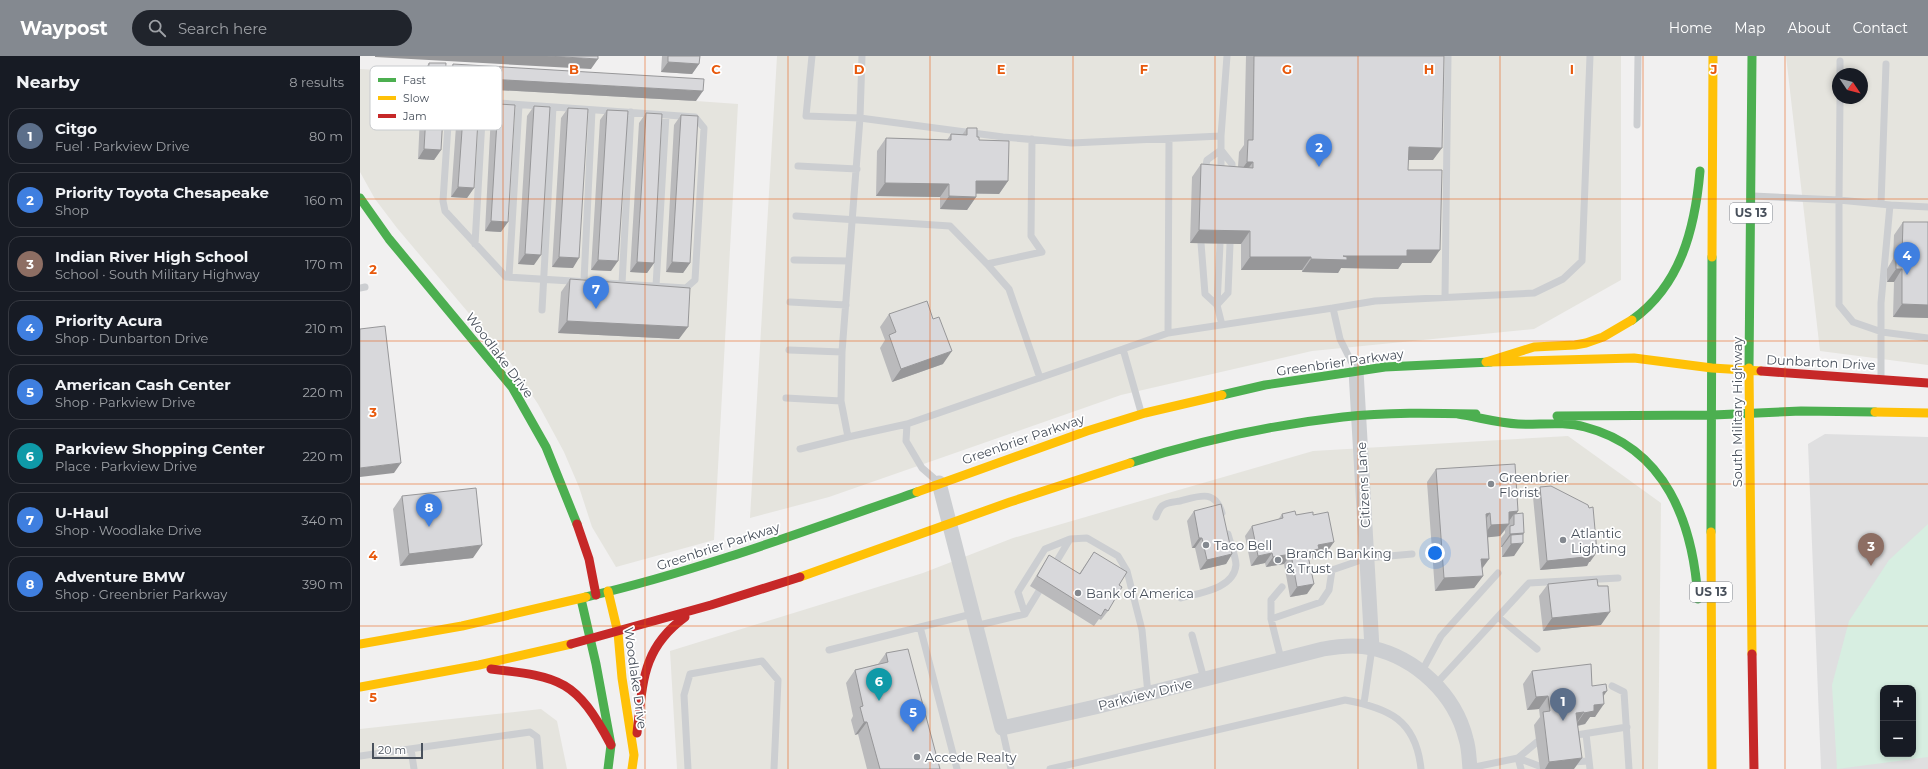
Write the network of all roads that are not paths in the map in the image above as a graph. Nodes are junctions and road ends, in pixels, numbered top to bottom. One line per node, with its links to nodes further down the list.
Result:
1 (812, 56): 19 (lane)
2 (862, 56): 19 (lane)
3 (1227, 56): 23 (lane)
4 (1448, 56): 53 (lane)
5 (1590, 56): 53 (lane)
6 (1638, 56): 20 (lane)
7 (1713, 56): 67 (main road, South Military Highway / US 13)
8 (1752, 56): 33 (main road, South Military Highway / US 13)
9 (1840, 61): 11 (lane)
10 (1886, 64): 36 (lane)
11 (1840, 68)
12 (502, 104): 14 (lane)
13 (1840, 104): 35 (lane)
14 (519, 105): 15 (lane); 48 (lane)
15 (553, 107): 16 (lane); 49 (lane)
16 (592, 110): 17 (lane); 50 (lane)
17 (631, 112): 18 (lane); 51 (lane)
18 (666, 115): 52 (lane); 52 (lane)
19 (860, 118): 24 (lane); 29 (lane)
20 (1637, 125)
21 (448, 130): 42 (lane)
22 (481, 130): 42 (lane)
23 (1221, 136): 25 (lane); 26 (lane)
24 (1032, 139): 25 (lane); 47 (lane)
25 (1169, 139): 61 (lane)
26 (1221, 150): 30 (lane); 31 (lane); 32 (lane)
27 (1700, 163): 66 (main road)
28 (798, 166): 29 (lane)
29 (857, 169): 40 (lane)
30 (1204, 178)
31 (1221, 179)
32 (1232, 180)
33 (1752, 196): 35 (lane); 69 (main road, South Military Highway / US 13)
34 (360, 198): 96 (main road, Woodlake Drive)
35 (1839, 200): 36 (lane); 60 (lane)
36 (1881, 204): 37 (lane)
37 (1890, 205): 38 (lane); 60 (lane)
38 (1928, 207)
39 (796, 216): 40 (lane)
40 (853, 218): 46 (lane); 47 (lane)
41 (1201, 243): 56 (lane)
42 (475, 244): 48 (lane)
43 (1220, 244): 56 (lane)
44 (1230, 244): 56 (lane)
45 (794, 260): 46 (lane)
46 (849, 261): 55 (lane)
47 (988, 264): 70 (lane)
48 (509, 277): 49 (lane)
49 (544, 279): 50 (lane); 58 (lane)
50 (584, 282): 51 (lane)
51 (622, 284): 52 (lane)
52 (656, 286)
53 (1445, 297): 57 (lane)
54 (790, 302): 55 (lane)
55 (846, 305): 65 (lane)
56 (1217, 305): 59 (lane)
57 (1333, 308): 59 (lane); 68 (lane)
58 (542, 310)
59 (1222, 325): 61 (lane)
60 (1882, 332): 62 (lane); 71 (lane)
61 (1168, 333): 63 (lane)
62 (1928, 338)
63 (1122, 349): 70 (lane); 77 (lane)
64 (789, 350): 65 (lane)
65 (842, 352): 74 (lane)
66 (1486, 362): 67 (main road, Greenbrier Parkway); 68 (main road, Greenbrier Parkway)
67 (1712, 368): 69 (main road, Dunbarton Drive); 79 (main road, South Military Highway / US 13)
68 (1356, 371): 77 (main road, Greenbrier Parkway); 80 (street, Citizens Lane)
69 (1750, 371): 71 (main road, Dunbarton Drive); 75 (main road, South Military Highway / US 13)
70 (1040, 378): 81 (lane)
71 (1881, 378): 72 (main road, Dunbarton Drive)
72 (1928, 383)
73 (786, 398): 74 (lane)
74 (841, 400): 82 (lane)
75 (1749, 413): 76 (main road); 79 (main road); 151 (main road, South Military Highway / US 13)
76 (1928, 413)
77 (1142, 414): 84 (main road, Greenbrier Parkway)
78 (1458, 414): 79 (main road); 80 (main road); 99 (main road)
79 (1713, 415): 129 (main road, South Military Highway / US 13)
80 (1359, 416): 86 (main road); 89 (street, Citizens Lane)
81 (908, 424): 82 (lane); 84 (lane)
82 (848, 436): 83 (lane)
83 (800, 449)
84 (939, 483): 86 (street); 94 (main road, Greenbrier Parkway)
85 (1156, 517): 97 (lane)
86 (949, 524): 100 (main road); 104 (street)
87 (1070, 539): 90 (lane); 101 (lane); 120 (lane)
88 (1412, 554): 89 (lane)
89 (1367, 558): 103 (lane); 110 (street, Citizens Lane)
90 (1051, 570)
91 (1498, 573): 115 (lane)
92 (1618, 578): 102 (lane)
93 (1282, 587): 103 (lane)
94 (608, 591): 96 (main road, Greenbrier Parkway); 106 (main road, Woodlake Drive)
95 (1039, 591): 101 (lane)
96 (596, 595): 98 (main road, Greenbrier Parkway)
97 (1181, 598)
98 (581, 599): 108 (main road); 109 (main road, Greenbrier Parkway)
99 (1698, 608)
100 (691, 612): 106 (main road); 131 (main road)
101 (1025, 614): 104 (lane)
102 (1498, 617): 111 (lane); 117 (lane)
103 (1271, 619): 113 (lane)
104 (974, 620): 105 (lane); 124 (street)
105 (920, 627): 112 (lane); 144 (lane)
106 (618, 633): 108 (main road); 131 (main road, Woodlake Drive)
107 (1192, 635): 116 (lane)
108 (591, 640): 114 (main road); 128 (main road)
109 (360, 644)
110 (1372, 648): 113 (street, Parkview Drive); 115 (street, Parkview Drive); 122 (lane)
111 (1537, 649)
112 (829, 650)
113 (1281, 659): 116 (street, Parkview Drive)
114 (471, 667): 119 (main road); 128 (main road)
115 (1422, 671): 117 (street, Parkview Drive)
116 (1204, 679): 120 (street, Parkview Drive)
117 (1435, 685): 137 (street, Parkview Drive)
118 (1612, 686): 123 (lane)
119 (360, 687)
120 (1148, 694): 124 (street, Parkview Drive)
121 (1702, 694): 129 (main road)
122 (1364, 703): 146 (lane); 147 (lane)
123 (1627, 727): 125 (lane); 149 (lane)
124 (1002, 728): 145 (lane)
125 (1586, 734): 126 (lane); 135 (lane)
126 (1568, 736)
127 (1537, 742): 133 (lane)
128 (611, 745): 140 (main road)
129 (1712, 748): 150 (main road, South Military Highway / US 13)
130 (411, 749): 132 (lane); 138 (lane); 139 (lane)
131 (634, 755): 141 (main road, Woodlake Drive)
132 (360, 756)
133 (1518, 758): 136 (lane); 137 (lane); 148 (lane)
134 (1572, 762): 135 (lane)
135 (1589, 765)
136 (1539, 766)
137 (1470, 768)
138 (414, 769)
139 (540, 769)
140 (608, 769)
141 (632, 769)
142 (688, 769): 143 (lane)
143 (774, 769)
144 (957, 769)
145 (1011, 769)
146 (1050, 769)
147 (1421, 769)
148 (1521, 769)
149 (1629, 769)
150 (1712, 769)
151 (1754, 769)

